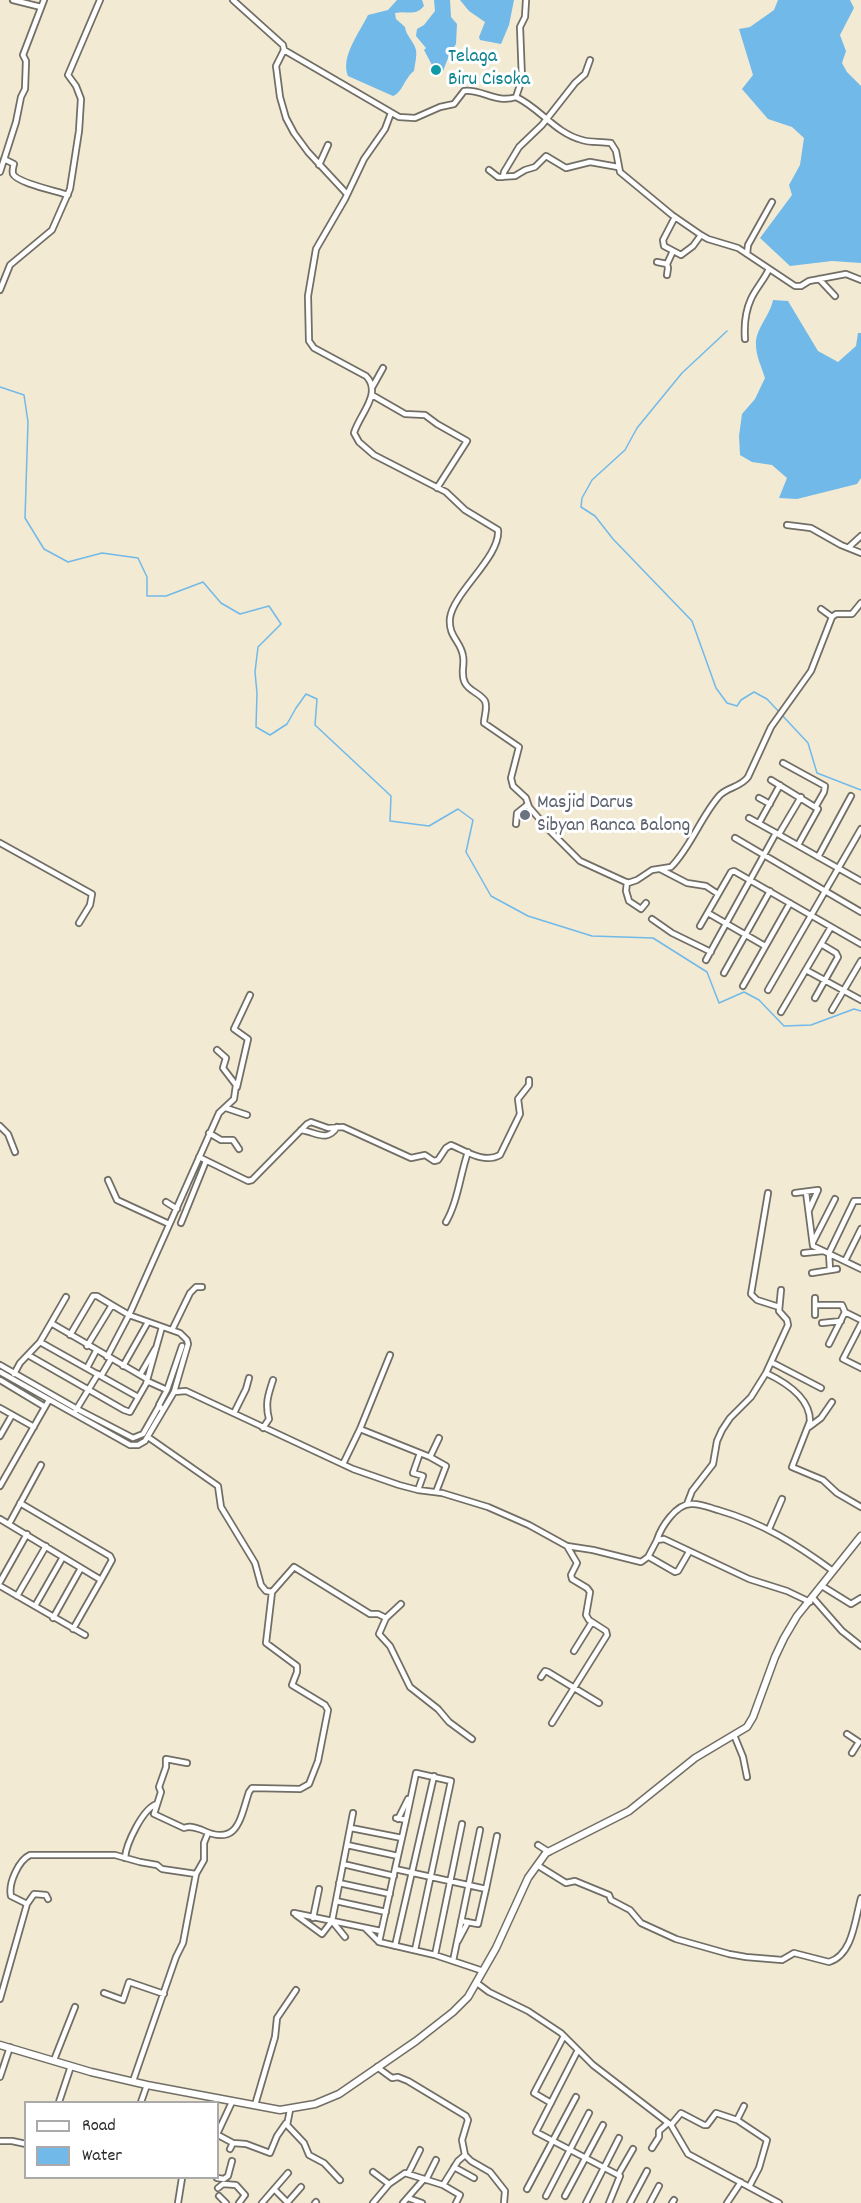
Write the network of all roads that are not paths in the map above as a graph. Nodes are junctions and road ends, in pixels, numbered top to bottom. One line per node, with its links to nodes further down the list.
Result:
1 (13, 0): 6 (street)
2 (44, 0): 6 (street)
3 (99, 0): 20 (street)
4 (233, 0): 7 (street)
5 (526, 0): 9 (street)
6 (41, 7): 13 (street)
7 (284, 50): 10 (street); 14 (street)
8 (590, 60): 11 (street)
9 (516, 97): 10 (street); 11 (street)
10 (392, 113): 19 (street)
11 (547, 119): 15 (street); 18 (street)
12 (328, 145): 14 (street)
13 (4, 159): 17 (street); 20 (street)
14 (319, 165): 19 (street)
15 (618, 167): 18 (street); 22 (street)
16 (489, 170): 18 (street)
17 (0, 172)
18 (503, 177)
19 (347, 194): 36 (street)
20 (68, 195): 32 (street)
21 (772, 202): 25 (street)
22 (675, 218): 23 (street); 24 (street)
23 (700, 235): 24 (street); 25 (street)
24 (673, 251): 27 (street)
25 (747, 254): 28 (street)
26 (657, 262): 27 (street)
27 (667, 264): 29 (street)
28 (769, 268): 30 (street); 34 (street)
29 (667, 275)
30 (819, 279): 31 (street); 33 (street)
31 (861, 279)
32 (0, 290)
33 (835, 296)
34 (745, 339)
35 (383, 368): 36 (street)
36 (373, 386): 37 (street)
37 (372, 395): 38 (street); 38 (street)
38 (437, 488): 53 (street)
39 (787, 525): 41 (street)
40 (861, 536): 41 (street)
41 (849, 547): 42 (street)
42 (861, 553)
43 (861, 603): 45 (street)
44 (821, 609): 45 (street)
45 (832, 617): 66 (street)
46 (783, 763): 54 (street)
47 (771, 780): 48 (street)
48 (780, 785): 50 (street); 52 (street)
49 (851, 796): 64 (street)
50 (801, 797): 54 (street); 59 (street)
51 (759, 798): 52 (street)
52 (770, 804): 56 (street)
53 (528, 805): 57 (street); 69 (street)
54 (816, 806): 62 (street)
55 (749, 819): 56 (street)
56 (759, 823): 59 (street)
57 (516, 824)
58 (861, 829): 65 (street)
59 (777, 834): 62 (street); 63 (street)
60 (735, 838): 63 (street)
61 (0, 843): 79 (street)
62 (798, 845): 64 (street)
63 (764, 855): 68 (street); 71 (street)
64 (818, 857): 65 (street)
65 (838, 868): 67 (street); 71 (street)
66 (660, 869): 69 (street); 72 (street)
67 (860, 879)
68 (751, 880): 70 (street); 72 (street); 80 (street)
69 (627, 882): 73 (street)
70 (770, 891): 74 (street); 83 (street)
71 (825, 891): 75 (street); 77 (street)
72 (718, 894): 76 (street)
73 (646, 903)
74 (790, 903): 77 (street); 86 (street)
75 (861, 912)
76 (708, 913): 80 (street); 81 (street)
77 (812, 916): 82 (street); 94 (street)
78 (652, 919): 87 (street)
79 (79, 923)
80 (726, 924): 83 (street); 87 (street)
81 (700, 926)
82 (831, 927): 84 (street); 85 (street)
83 (746, 935): 86 (street); 91 (street)
84 (821, 944): 90 (street); 92 (street)
85 (861, 944)
86 (765, 946): 93 (street)
87 (711, 952): 88 (street)
88 (706, 960)
89 (861, 961): 95 (street)
90 (806, 970): 92 (street); 100 (street)
91 (724, 973)
92 (825, 981): 95 (street); 97 (street)
93 (743, 986)
94 (768, 990)
95 (844, 991): 98 (street); 99 (street)
96 (250, 995): 103 (street)
97 (815, 998)
98 (861, 1000)
99 (832, 1010)
100 (782, 1012)
101 (217, 1050): 103 (street)
102 (529, 1080): 112 (street)
103 (237, 1089): 104 (street)
104 (226, 1108): 105 (street); 109 (street)
105 (247, 1115)
106 (0, 1126): 111 (street)
107 (337, 1127): 108 (street); 108 (street); 112 (street)
108 (301, 1130): 114 (street)
109 (209, 1133): 110 (street); 113 (street)
110 (239, 1149)
111 (15, 1152)
112 (468, 1152): 125 (street)
113 (200, 1157): 114 (street); 122 (street)
114 (206, 1161): 126 (street)
115 (108, 1180): 127 (street)
116 (806, 1192): 118 (street); 123 (street); 123 (street)
117 (768, 1193): 144 (street)
118 (795, 1193)
119 (835, 1199): 128 (street)
120 (861, 1201): 131 (street)
121 (166, 1202): 122 (street)
122 (177, 1209): 127 (street)
123 (809, 1211): 124 (street)
124 (810, 1219): 128 (street); 130 (street)
125 (446, 1222)
126 (181, 1223)
127 (169, 1224): 146 (street)
128 (822, 1225): 130 (street)
129 (861, 1229): 133 (street)
130 (813, 1243): 131 (street)
131 (826, 1252): 132 (street); 133 (street); 136 (street)
132 (804, 1253)
133 (845, 1261): 135 (street)
134 (837, 1269): 136 (street)
135 (861, 1269)
136 (830, 1270): 137 (street)
137 (812, 1273)
138 (202, 1287): 154 (street)
139 (781, 1290): 144 (street)
140 (66, 1297): 151 (street)
141 (815, 1298): 143 (street)
142 (112, 1305): 146 (street); 155 (street); 158 (street)
143 (815, 1305): 145 (street); 147 (street)
144 (779, 1307): 165 (street)
145 (845, 1312): 148 (street); 150 (street)
146 (129, 1315): 149 (street); 164 (street)
147 (815, 1316)
148 (841, 1321): 152 (street); 157 (street)
149 (148, 1322): 153 (street); 167 (street)
150 (861, 1322): 169 (street)
151 (51, 1323): 155 (street); 156 (street)
152 (822, 1323)
153 (162, 1327): 154 (street); 160 (street)
154 (172, 1330): 182 (street)
155 (70, 1335): 158 (street)
156 (40, 1342): 162 (street); 168 (street)
157 (829, 1344)
158 (87, 1346): 161 (street)
159 (182, 1346): 181 (street)
160 (156, 1347): 173 (street); 176 (street)
161 (96, 1351): 164 (street); 168 (street)
162 (28, 1355): 174 (street); 180 (street)
163 (390, 1355): 194 (street)
164 (109, 1358): 167 (street); 172 (street)
165 (771, 1362): 171 (street); 179 (street)
166 (0, 1365): 174 (street)
167 (123, 1366): 173 (street)
168 (87, 1368): 172 (street)
169 (861, 1368)
170 (0, 1372): 174 (street)
171 (766, 1373): 195 (street); 208 (street)
172 (99, 1375): 180 (street); 184 (street)
173 (140, 1375): 176 (street)
174 (11, 1376): 178 (street); 183 (street)
175 (249, 1378): 190 (street)
176 (147, 1380): 181 (street); 184 (street)
177 (273, 1380): 193 (street)
178 (2, 1381): 186 (street)
179 (821, 1388)
180 (88, 1389): 184 (street); 189 (street)
181 (167, 1390): 188 (street)
182 (174, 1392): 188 (street); 190 (street)
183 (47, 1397): 186 (street); 189 (street)
184 (138, 1397)
185 (832, 1401): 195 (street)
186 (45, 1407): 192 (street)
187 (0, 1408): 191 (street)
188 (161, 1408): 189 (street); 197 (street)
189 (76, 1412): 197 (street)
190 (234, 1413): 193 (street)
191 (12, 1415): 192 (street); 196 (street)
192 (34, 1427): 203 (street)
193 (263, 1428): 201 (street)
194 (360, 1429): 199 (street); 201 (street)
195 (807, 1429): 209 (street)
196 (1, 1432)
197 (148, 1437): 226 (street)
198 (439, 1438): 200 (street)
199 (420, 1453): 200 (street); 204 (street)
200 (430, 1457): 205 (street)
201 (343, 1464): 204 (street)
202 (41, 1465): 207 (street)
203 (0, 1486)
204 (418, 1490): 205 (street)
205 (436, 1492): 217 (street)
206 (782, 1499): 212 (street)
207 (20, 1503): 211 (street); 223 (street)
208 (687, 1504): 212 (street); 215 (street)
209 (861, 1507)
210 (0, 1519): 211 (street)
211 (9, 1524): 213 (street)
212 (769, 1529): 222 (street)
213 (27, 1534): 216 (street); 224 (street)
214 (861, 1536): 222 (street)
215 (657, 1540): 218 (street); 220 (street)
216 (46, 1545): 219 (street); 227 (street)
217 (567, 1546): 220 (street); 234 (street)
218 (689, 1552): 220 (street); 229 (street)
219 (63, 1557): 221 (street); 231 (street)
220 (649, 1557)
221 (81, 1568): 223 (street); 232 (street)
222 (833, 1571): 225 (street)
223 (101, 1580): 235 (street)
224 (0, 1584): 227 (street)
225 (822, 1586): 228 (street); 229 (street)
226 (272, 1592): 233 (street); 258 (street)
227 (17, 1596): 231 (street)
228 (861, 1598)
229 (811, 1600): 237 (street); 244 (street)
230 (401, 1604): 233 (street)
231 (35, 1606): 232 (street)
232 (53, 1618): 235 (street)
233 (386, 1618): 245 (street)
234 (592, 1622): 238 (street); 240 (street)
235 (73, 1629): 236 (street)
236 (84, 1635)
237 (861, 1646)
238 (574, 1651)
239 (541, 1677): 240 (street)
240 (574, 1688): 241 (street); 242 (street)
241 (600, 1702)
242 (552, 1722)
243 (847, 1734): 246 (street)
244 (734, 1735): 250 (street); 263 (street)
245 (472, 1739)
246 (860, 1742): 247 (street)
247 (852, 1753)
248 (187, 1763): 252 (street)
249 (434, 1776): 251 (street); 269 (street); 272 (street)
250 (747, 1777)
251 (411, 1794): 254 (street); 254 (street)
252 (157, 1804): 258 (street); 265 (street)
253 (353, 1813): 256 (street)
254 (406, 1820): 260 (street)
255 (462, 1824): 273 (street)
256 (351, 1828): 260 (street); 261 (street)
257 (480, 1830): 275 (street)
258 (208, 1833): 270 (street)
259 (497, 1836): 277 (street)
260 (402, 1838): 264 (street)
261 (346, 1845): 264 (street); 266 (street)
262 (537, 1845): 263 (street)
263 (549, 1852): 267 (street)
264 (398, 1856): 268 (street)
265 (125, 1858): 270 (street); 282 (street)
266 (343, 1864): 271 (street); 274 (street)
267 (537, 1865): 279 (street); 299 (street)
268 (395, 1869): 269 (street); 271 (street)
269 (412, 1873): 272 (street); 292 (street)
270 (196, 1874): 303 (street)
271 (394, 1876): 278 (street)
272 (431, 1878): 273 (street); 294 (street)
273 (450, 1882): 275 (street); 295 (street)
274 (339, 1883): 278 (street); 281 (street)
275 (468, 1886): 277 (street); 285 (street)
276 (320, 1889): 284 (street)
277 (486, 1889): 287 (street)
278 (390, 1894): 283 (street)
279 (861, 1898)
280 (48, 1899): 282 (street)
281 (336, 1901): 283 (street); 286 (street)
282 (27, 1904): 298 (street)
283 (386, 1912): 289 (street)
284 (313, 1918): 286 (street); 286 (street)
285 (461, 1921): 287 (street); 293 (street)
286 (332, 1922): 288 (street); 290 (street)
287 (468, 1922): 293 (street)
288 (365, 1929): 289 (street); 291 (street)
289 (381, 1931): 291 (street)
290 (345, 1936)
291 (379, 1942): 292 (street)
292 (395, 1946): 294 (street)
293 (456, 1946): 296 (street)
294 (415, 1950): 295 (street)
295 (435, 1955): 296 (street)
296 (453, 1961): 299 (street)
297 (0, 1964): 298 (street)
298 (8, 1966): 304 (street)
299 (483, 1971): 300 (street)
300 (477, 1983): 306 (street); 312 (street)
301 (296, 1990): 321 (street)
302 (104, 1993): 303 (street)
303 (164, 1994): 314 (street)
304 (0, 1999)
305 (75, 2007): 310 (street)
306 (564, 2036): 309 (street); 320 (street)
307 (0, 2044): 308 (street)
308 (10, 2047): 310 (street); 313 (street)
309 (578, 2050): 320 (street); 327 (street)
310 (54, 2060): 311 (street)
311 (71, 2066): 314 (street); 317 (street)
312 (377, 2067): 323 (street); 341 (street)
313 (0, 2077)
314 (133, 2081): 315 (street)
315 (147, 2085): 318 (street); 319 (street)
316 (576, 2097): 333 (street)
317 (60, 2101)
318 (142, 2101)
319 (232, 2102): 321 (street); 329 (street)
320 (551, 2103): 333 (street)
321 (255, 2105): 323 (street)
322 (744, 2106): 325 (street)
323 (290, 2110): 326 (street)
324 (589, 2113): 340 (street)
325 (737, 2120): 327 (street); 362 (street)
326 (286, 2123): 334 (street); 356 (street)
327 (670, 2124): 336 (street); 357 (street)
328 (603, 2125): 342 (street)
329 (219, 2133)
330 (219, 2136): 334 (street)
331 (619, 2138): 346 (street)
332 (0, 2141): 335 (street)
333 (552, 2142): 340 (street); 365 (street)
334 (233, 2143): 337 (street)
335 (24, 2144)
336 (652, 2148)
337 (230, 2149)
338 (633, 2149): 351 (street)
339 (420, 2150): 350 (street)
340 (569, 2151): 342 (street); 367 (street)
341 (465, 2155): 345 (street); 379 (street)
342 (585, 2158): 346 (street); 368 (street)
343 (436, 2160): 355 (street)
344 (232, 2161): 352 (street)
345 (454, 2168): 353 (street); 359 (street)
346 (604, 2168): 351 (street); 380 (street)
347 (647, 2171): 382 (street)
348 (373, 2172): 358 (street)
349 (288, 2173): 364 (street)
350 (408, 2174): 355 (street); 358 (street)
351 (618, 2175): 381 (street)
352 (219, 2178)
353 (474, 2178)
354 (182, 2179): 370 (street)
355 (425, 2179): 359 (street); 369 (street)
356 (340, 2180)
357 (741, 2182): 362 (street); 384 (street)
358 (389, 2184): 375 (street)
359 (443, 2185): 378 (street)
360 (659, 2186): 383 (street)
361 (302, 2187): 374 (street)
362 (749, 2187): 385 (street)
363 (218, 2188): 372 (street)
364 (274, 2189): 373 (street); 374 (street)
365 (527, 2189)
366 (219, 2196): 371 (street)
367 (546, 2196)
368 (565, 2196)
369 (408, 2198): 376 (street); 377 (street)
370 (178, 2203)
371 (226, 2203)
372 (239, 2203)
373 (262, 2203)
374 (287, 2203)
375 (373, 2203)
376 (403, 2203)
377 (422, 2203)
378 (456, 2203)
379 (504, 2203)
380 (586, 2203)
381 (609, 2203)
382 (630, 2203)
383 (650, 2203)
384 (727, 2203)
385 (779, 2203)

